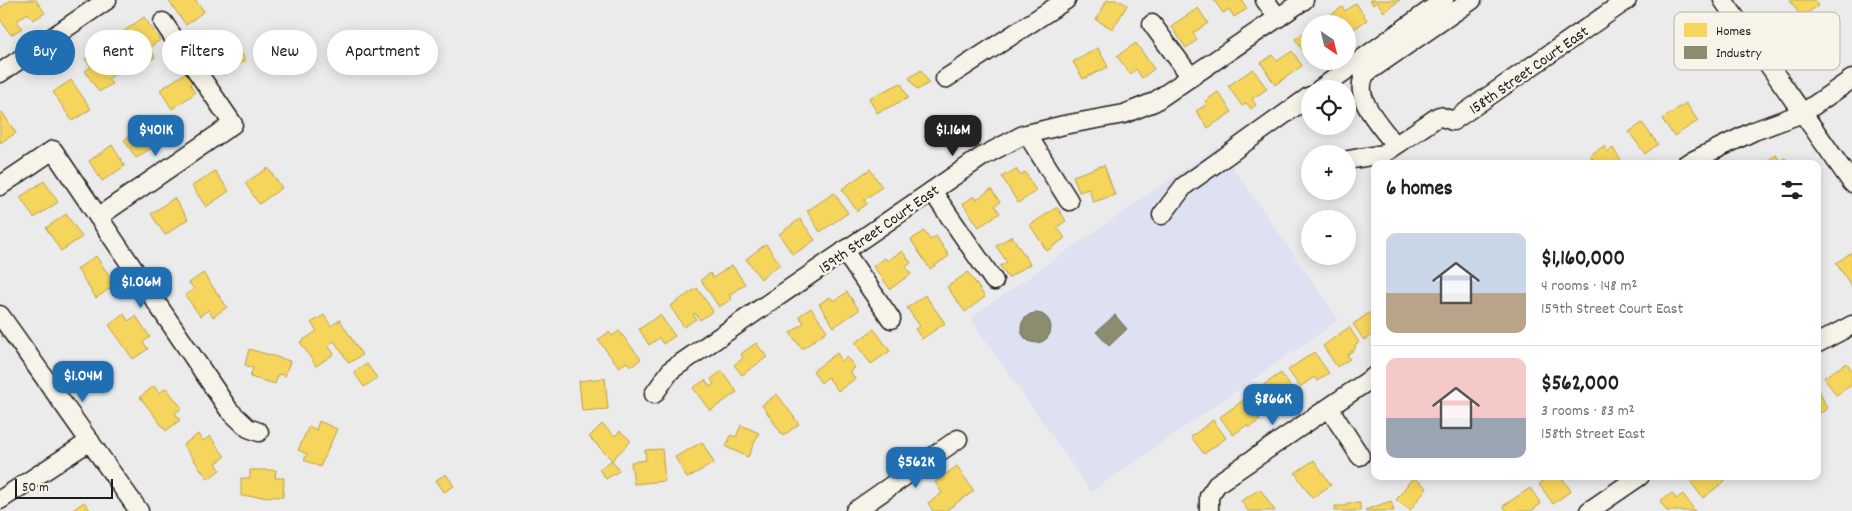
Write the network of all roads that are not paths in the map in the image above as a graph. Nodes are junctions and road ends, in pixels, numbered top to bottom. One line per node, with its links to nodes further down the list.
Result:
1 (107, 0): 14 (street)
2 (1066, 0): 17 (street)
3 (1265, 0): 10 (street)
4 (1304, 0): 10 (street, 159th Street Court East)
5 (1444, 0): 18 (street)
6 (1472, 0): 22 (street)
7 (1626, 0): 22 (street, 158th Street Court East)
8 (1723, 0): 9 (street)
9 (1731, 12)
10 (1278, 18): 15 (street, 159th Street Court East)
11 (163, 22): 30 (street)
12 (1152, 24): 15 (street)
13 (1773, 70): 20 (street)
14 (0, 72)
15 (1191, 77): 21 (street, 159th Street Court East)
16 (1852, 79): 20 (street)
17 (945, 80)
18 (1333, 80)
19 (1301, 102): 29 (street)
20 (1803, 113): 24 (street); 25 (street)
21 (1026, 134): 27 (street, 159th Street Court East); 28 (street)
22 (1396, 145): 23 (street)
23 (1356, 159)
24 (1694, 160)
25 (1852, 183)
26 (0, 186): 30 (street)
27 (932, 191): 31 (street, 159th Street Court East); 32 (street)
28 (1069, 201)
29 (1162, 215)
30 (98, 217): 40 (street)
31 (844, 251): 34 (street); 38 (street, 159th Street Court East)
32 (994, 281)
33 (0, 315): 42 (street)
34 (891, 319)
35 (1852, 325): 36 (street)
36 (1821, 341)
37 (1371, 379): 39 (street)
38 (654, 394)
39 (1329, 408): 43 (street); 46 (street)
40 (259, 432)
41 (958, 439): 48 (street)
42 (90, 441): 45 (street); 47 (street)
43 (1360, 456)
44 (1634, 480): 49 (street)
45 (0, 500)
46 (1209, 506)
47 (139, 511)
48 (855, 511)
49 (1589, 511)

